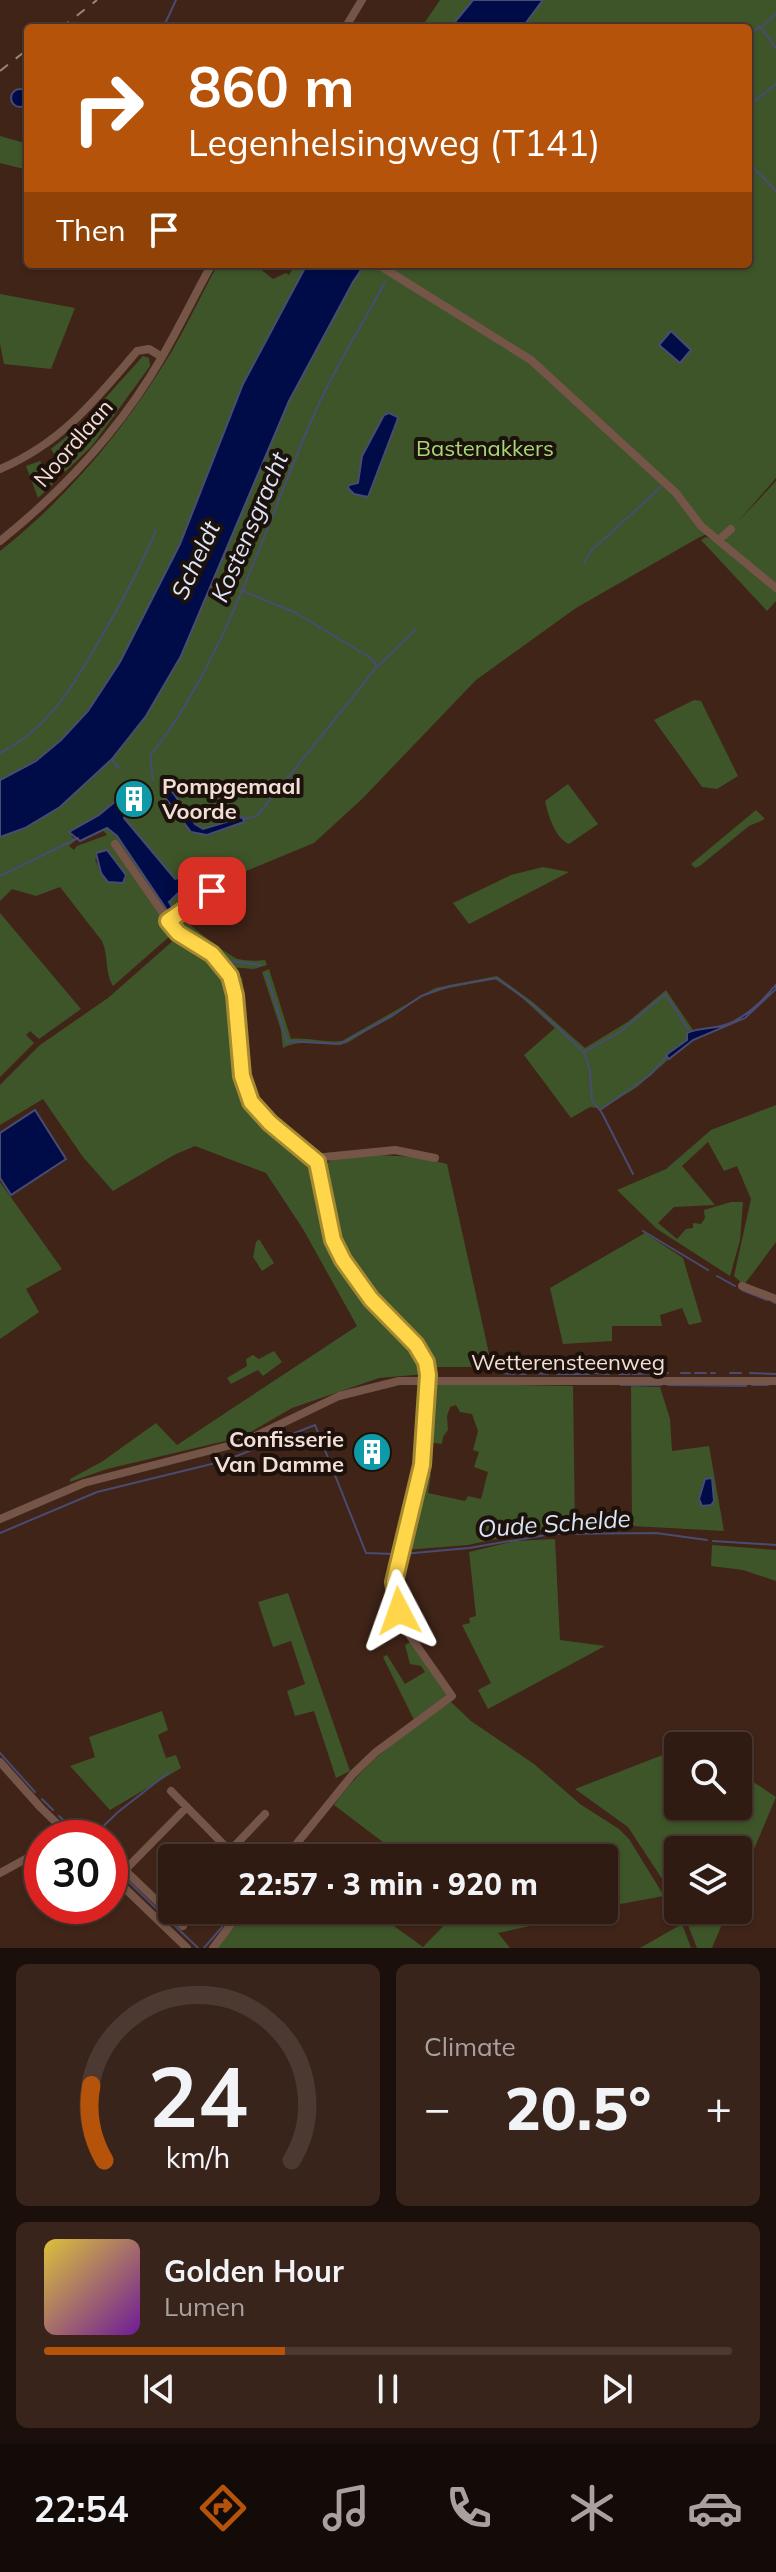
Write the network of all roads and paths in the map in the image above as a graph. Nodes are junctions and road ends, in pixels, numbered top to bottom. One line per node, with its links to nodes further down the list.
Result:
1 (362, 0): 2 (street)
2 (347, 24)
3 (210, 268): 5 (street, Noordlaan)
4 (383, 268): 8 (street)
5 (162, 357): 6 (street); 13 (street, Noordlaan)
6 (0, 469)
7 (681, 481): 8 (street)
8 (676, 493): 10 (street)
9 (731, 529): 12 (street)
10 (709, 533): 11 (street); 12 (street)
11 (698, 538)
12 (719, 540): 14 (street)
13 (0, 541)
14 (776, 588)
15 (115, 844): 17 (street)
16 (234, 876): 17 (street)
17 (168, 921): 19 (street)
18 (435, 1158): 19 (street)
19 (317, 1162): 22 (street)
20 (742, 1286): 21 (street)
21 (776, 1299)
22 (427, 1379): 23 (street, Wetterensteenweg); 24 (street, Wetterensteenweg); 32 (street)
23 (776, 1381)
24 (0, 1519)
25 (0, 1762): 29 (street)
26 (171, 1791): 27 (street)
27 (187, 1807): 30 (street); 34 (street)
28 (265, 1814): 31 (street)
29 (53, 1820)
30 (218, 1844)
31 (236, 1844)
32 (296, 1844)
33 (24, 1860): 35 (street)
34 (128, 1867)
35 (0, 1873)
36 (128, 1873): 38 (street)
37 (128, 1891): 39 (street)
38 (158, 1899)
39 (158, 1919)
40 (163, 1924): 42 (street)
41 (231, 1924): 43 (street)
42 (187, 1948)
43 (213, 1948)

